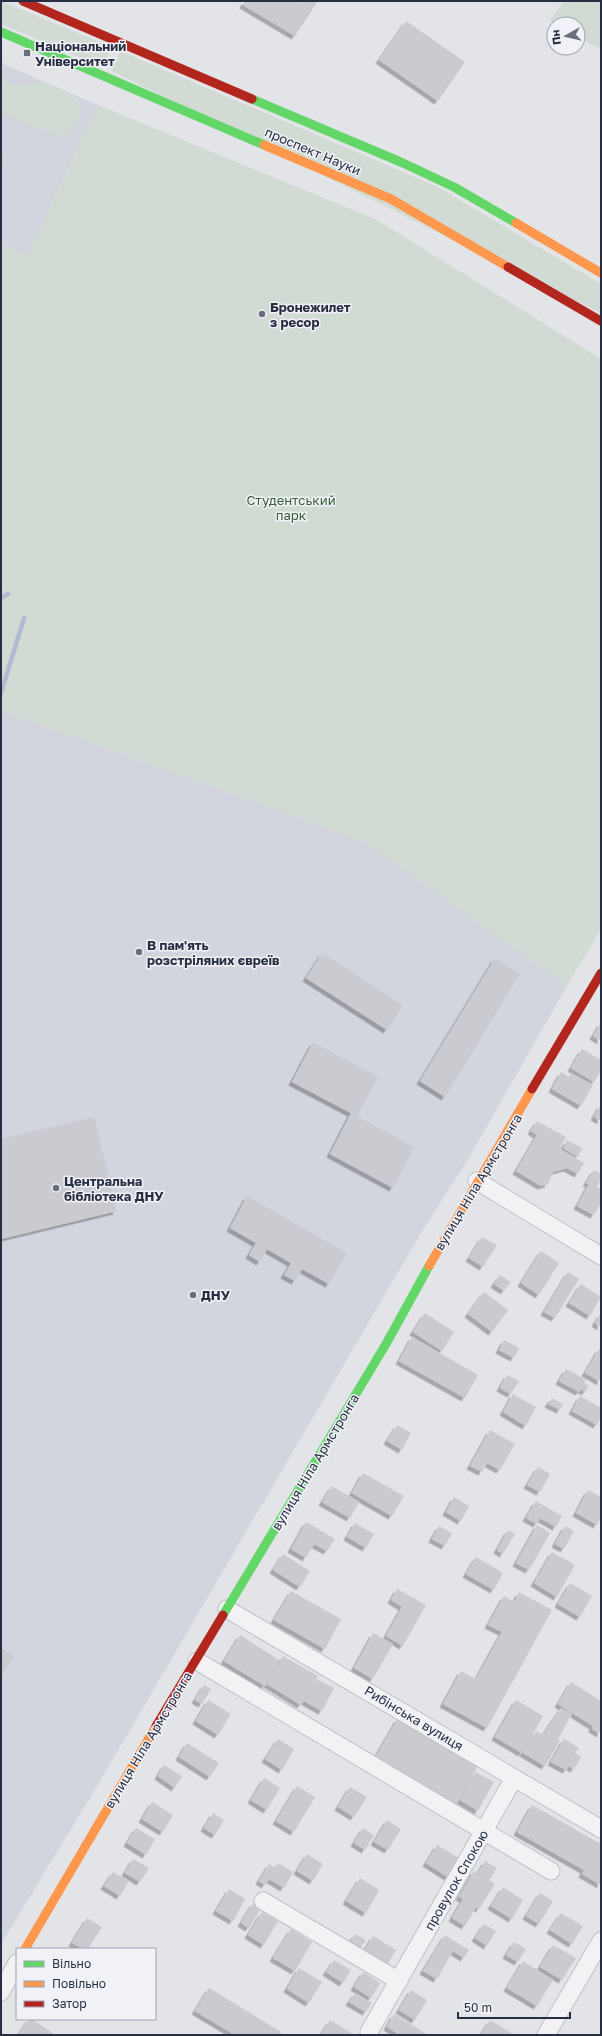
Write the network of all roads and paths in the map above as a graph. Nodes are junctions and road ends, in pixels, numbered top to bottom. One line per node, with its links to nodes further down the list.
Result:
1 (24, 1): 3 (main road, проспект Науки)
2 (1, 32): 4 (main road, проспект Науки)
3 (601, 274)
4 (601, 321)
5 (601, 973): 6 (main road, вулиця Ніла Армстронга)
6 (477, 1181): 7 (street); 8 (main road, вулиця Ніла Армстронга)
7 (601, 1256)
8 (227, 1608): 9 (main road, вулиця Ніла Армстронга); 10 (street, Рибінська вулиця)
9 (197, 1661): 12 (street); 16 (main road, вулиця Ніла Армстронга)
10 (514, 1778): 11 (street, Рибінська вулиця); 12 (street, провулок Спокою)
11 (601, 1829)
12 (484, 1832): 13 (street); 18 (street, провулок Спокою)
13 (551, 1871)
14 (263, 1902): 18 (street)
15 (601, 1941): 21 (street)
16 (26, 1948)
17 (16, 1966): 19 (street)
18 (398, 1981): 20 (street, провулок Спокою)
19 (1, 1992)
20 (369, 2032)
21 (546, 2035)

